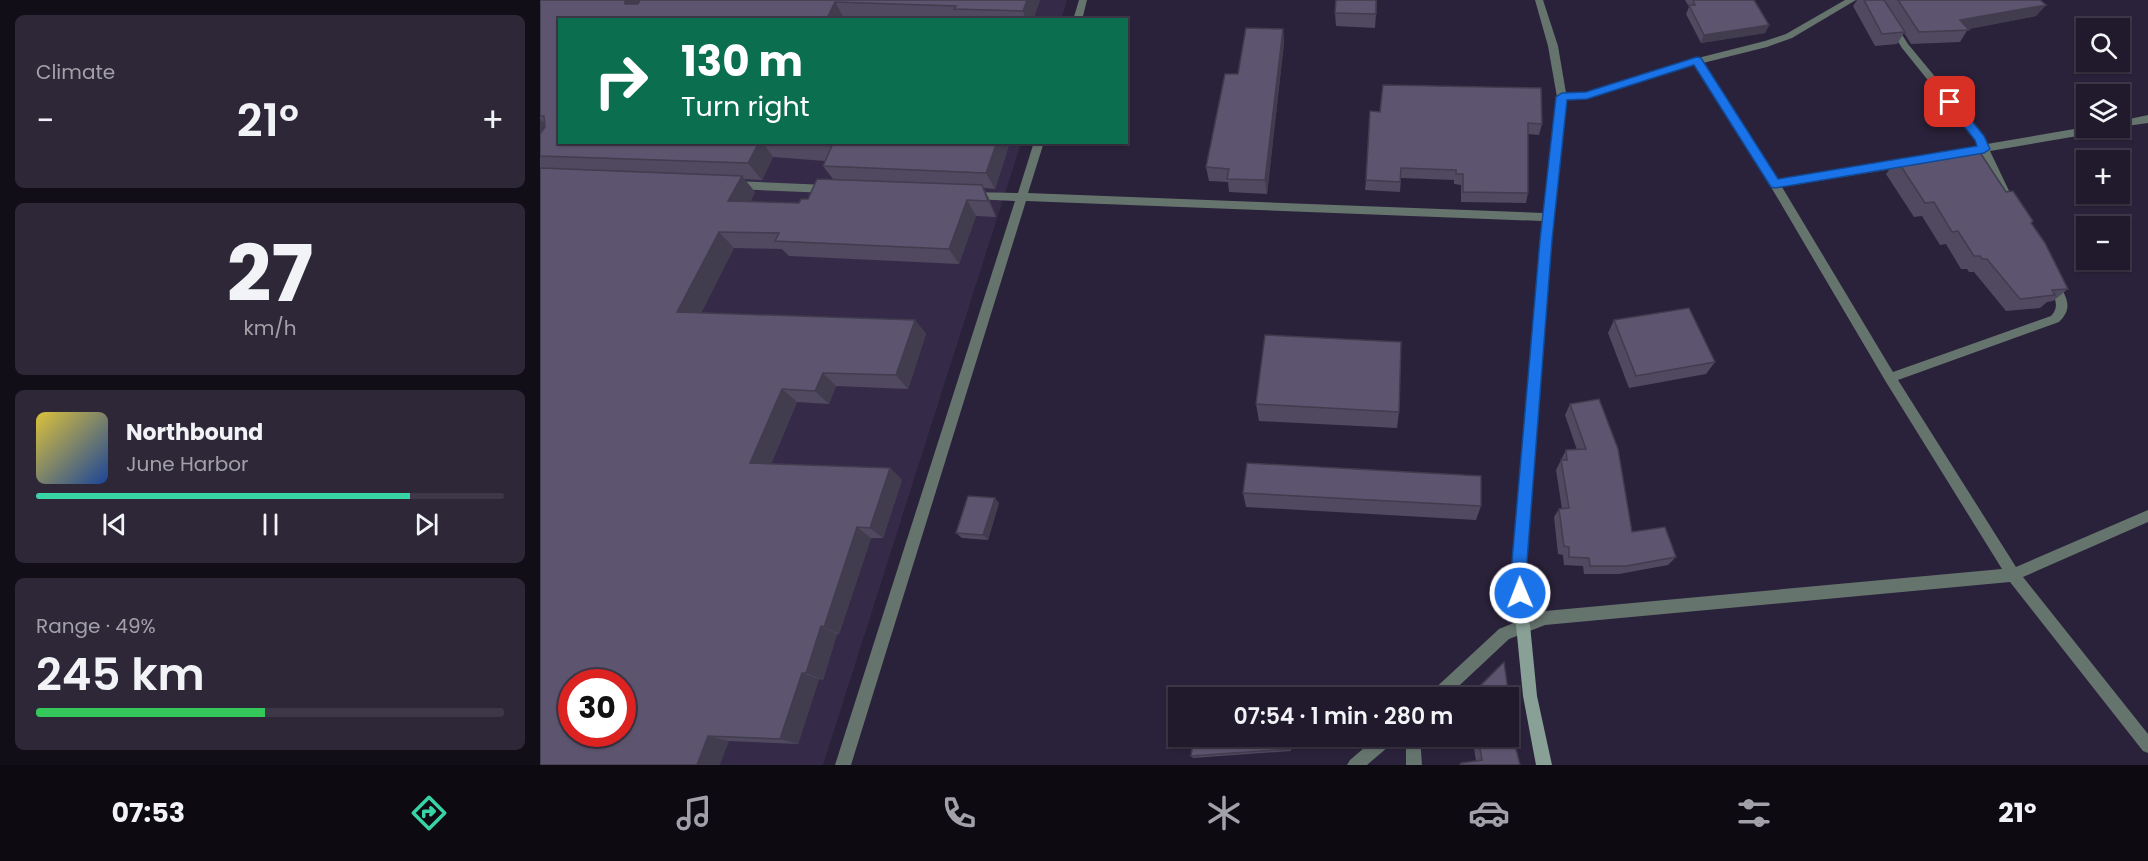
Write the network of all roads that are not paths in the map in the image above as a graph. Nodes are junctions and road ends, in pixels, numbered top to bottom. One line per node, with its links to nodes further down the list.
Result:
1 (1083, 0): 5 (street)
2 (1539, 0): 7 (street)
3 (1876, 0): 12 (street)
4 (1845, 1): 6 (street)
5 (1078, 18)
6 (1697, 61): 7 (street); 16 (street)
7 (1562, 97): 21 (street)
8 (2148, 119): 9 (street)
9 (2130, 122)
10 (2076, 132): 12 (street)
11 (1038, 144): 19 (street)
12 (1984, 149): 13 (street); 20 (street)
13 (1938, 157)
14 (1926, 159): 16 (street)
15 (717, 184): 17 (street)
16 (1775, 184): 23 (street)
17 (834, 189)
18 (964, 195): 19 (street)
19 (1022, 197): 21 (street); 31 (street)
20 (2011, 204)
21 (1548, 217): 26 (street)
22 (2049, 274): 23 (street)
23 (1890, 378): 25 (street)
24 (2148, 516): 25 (street)
25 (2013, 575): 26 (street); 28 (street)
26 (1523, 625): 27 (street); 34 (street)
27 (1447, 687)
28 (2148, 746)
29 (1377, 747): 32 (street)
30 (1413, 747): 33 (street)
31 (843, 765)
32 (1355, 765)
33 (1414, 765)
34 (1544, 765)

